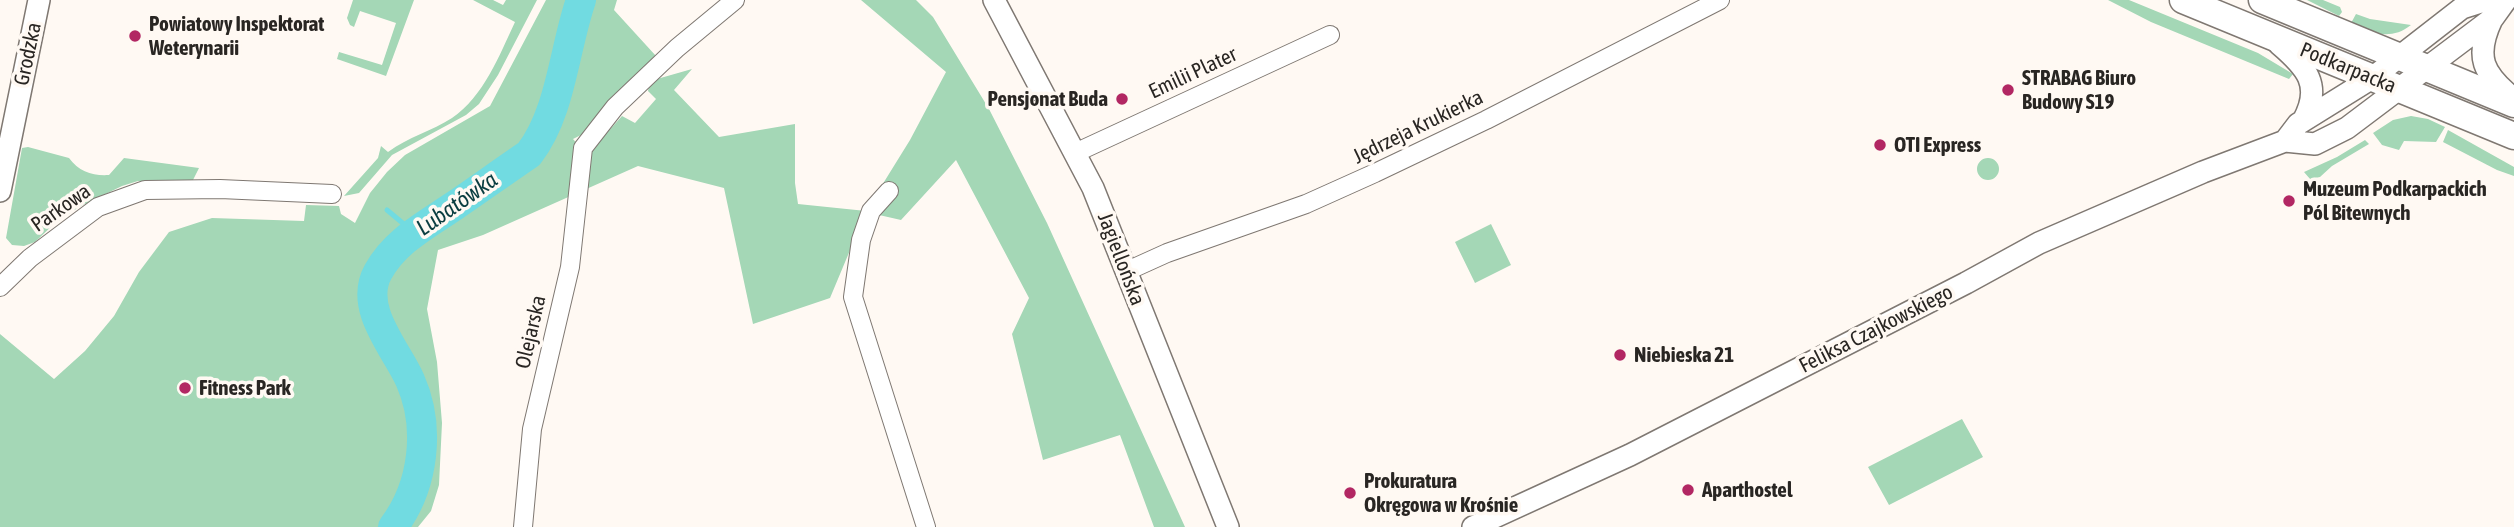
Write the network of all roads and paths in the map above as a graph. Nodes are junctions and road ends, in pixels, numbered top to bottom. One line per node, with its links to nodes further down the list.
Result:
1 (39, 0): 20 (street, Grodzka)
2 (735, 0): 25 (street, Olejarska)
3 (994, 0): 19 (street, Jagiellońska)
4 (1720, 0): 23 (street, Jędrzeja Krukierka)
5 (2183, 0): 10 (main road, Podkarpacka)
6 (2262, 0): 11 (main road, Podkarpacka)
7 (2506, 0): 8 (street)
8 (2490, 9): 11 (street, Feliksa Czajkowskiego); 12 (street, Feliksa Czajkowskiego); 15 (street)
9 (1330, 35): 19 (street, Emilii Plater)
10 (2269, 36): 13 (main road, Podkarpacka); 16 (street)
11 (2398, 56): 12 (main road, Podkarpacka); 13 (street, Feliksa Czajkowskiego)
12 (2427, 67): 14 (street, Feliksa Czajkowskiego); 15 (main road, Podkarpacka)
13 (2372, 78): 14 (main road, Podkarpacka); 16 (street, Feliksa Czajkowskiego)
14 (2400, 90): 17 (main road, Podkarpacka); 18 (street, Feliksa Czajkowskiego)
15 (2514, 101)
16 (2303, 121): 18 (street, Feliksa Czajkowskiego)
17 (2514, 136)
18 (2285, 141): 28 (street, Feliksa Czajkowskiego)
19 (1075, 153): 23 (street, Jagiellońska)
20 (0, 191)
21 (889, 191): 26 (street)
22 (332, 194): 24 (street, Parkowa)
23 (1125, 272): 27 (street, Jagiellońska)
24 (0, 287)
25 (523, 527)
26 (926, 527)
27 (1227, 527)
28 (1473, 527)

